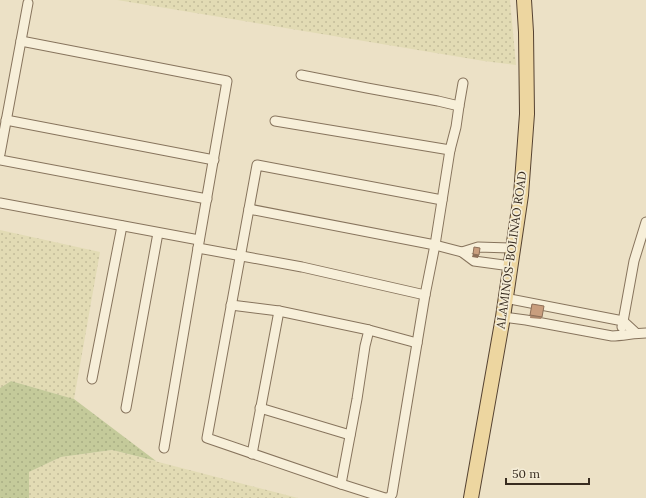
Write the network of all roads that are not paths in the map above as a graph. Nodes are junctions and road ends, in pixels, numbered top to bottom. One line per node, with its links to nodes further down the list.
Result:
1 (524, 0): 22 (main road, ALAMINOS-BOLINAO ROAD)
2 (28, 3): 3 (street)
3 (21, 41): 7 (street); 12 (street)
4 (301, 75): 6 (street)
5 (464, 83): 6 (street)
6 (459, 106): 9 (street)
7 (6, 120): 10 (street); 12 (street)
8 (275, 121): 9 (street)
9 (450, 150): 14 (street)
10 (0, 154)
11 (0, 160): 13 (street)
12 (214, 160): 13 (street)
13 (206, 199): 20 (street)
14 (442, 200): 16 (street); 21 (street)
15 (0, 203): 18 (street)
16 (249, 209): 21 (street); 24 (street)
17 (646, 222): 31 (street)
18 (122, 226): 19 (street); 37 (street)
19 (158, 232): 20 (street); 38 (street)
20 (198, 244): 24 (street); 41 (street)
21 (435, 246): 23 (street); 26 (street)
22 (513, 248): 23 (street); 25 (main road, ALAMINOS-BOLINAO ROAD)
23 (462, 252): 25 (street)
24 (240, 255): 26 (street); 28 (street)
25 (510, 266): 27 (main road, ALAMINOS-BOLINAO ROAD)
26 (425, 295): 36 (street)
27 (506, 298): 30 (main road, ALAMINOS-BOLINAO ROAD); 31 (street)
28 (231, 304): 29 (street); 42 (street)
29 (279, 311): 32 (street); 39 (street)
30 (503, 317): 35 (street); 45 (main road, ALAMINOS-BOLINAO ROAD)
31 (623, 321): 33 (street); 35 (street)
32 (369, 330): 36 (street); 40 (street)
33 (636, 333): 34 (street); 35 (street)
34 (646, 333)
35 (621, 336)
36 (417, 343): 44 (street)
37 (92, 379)
38 (126, 408)
39 (260, 408): 40 (street); 42 (street)
40 (350, 435): 43 (street)
41 (164, 448)
42 (252, 454): 43 (street)
43 (341, 484): 44 (street)
44 (386, 498)
45 (471, 498)

